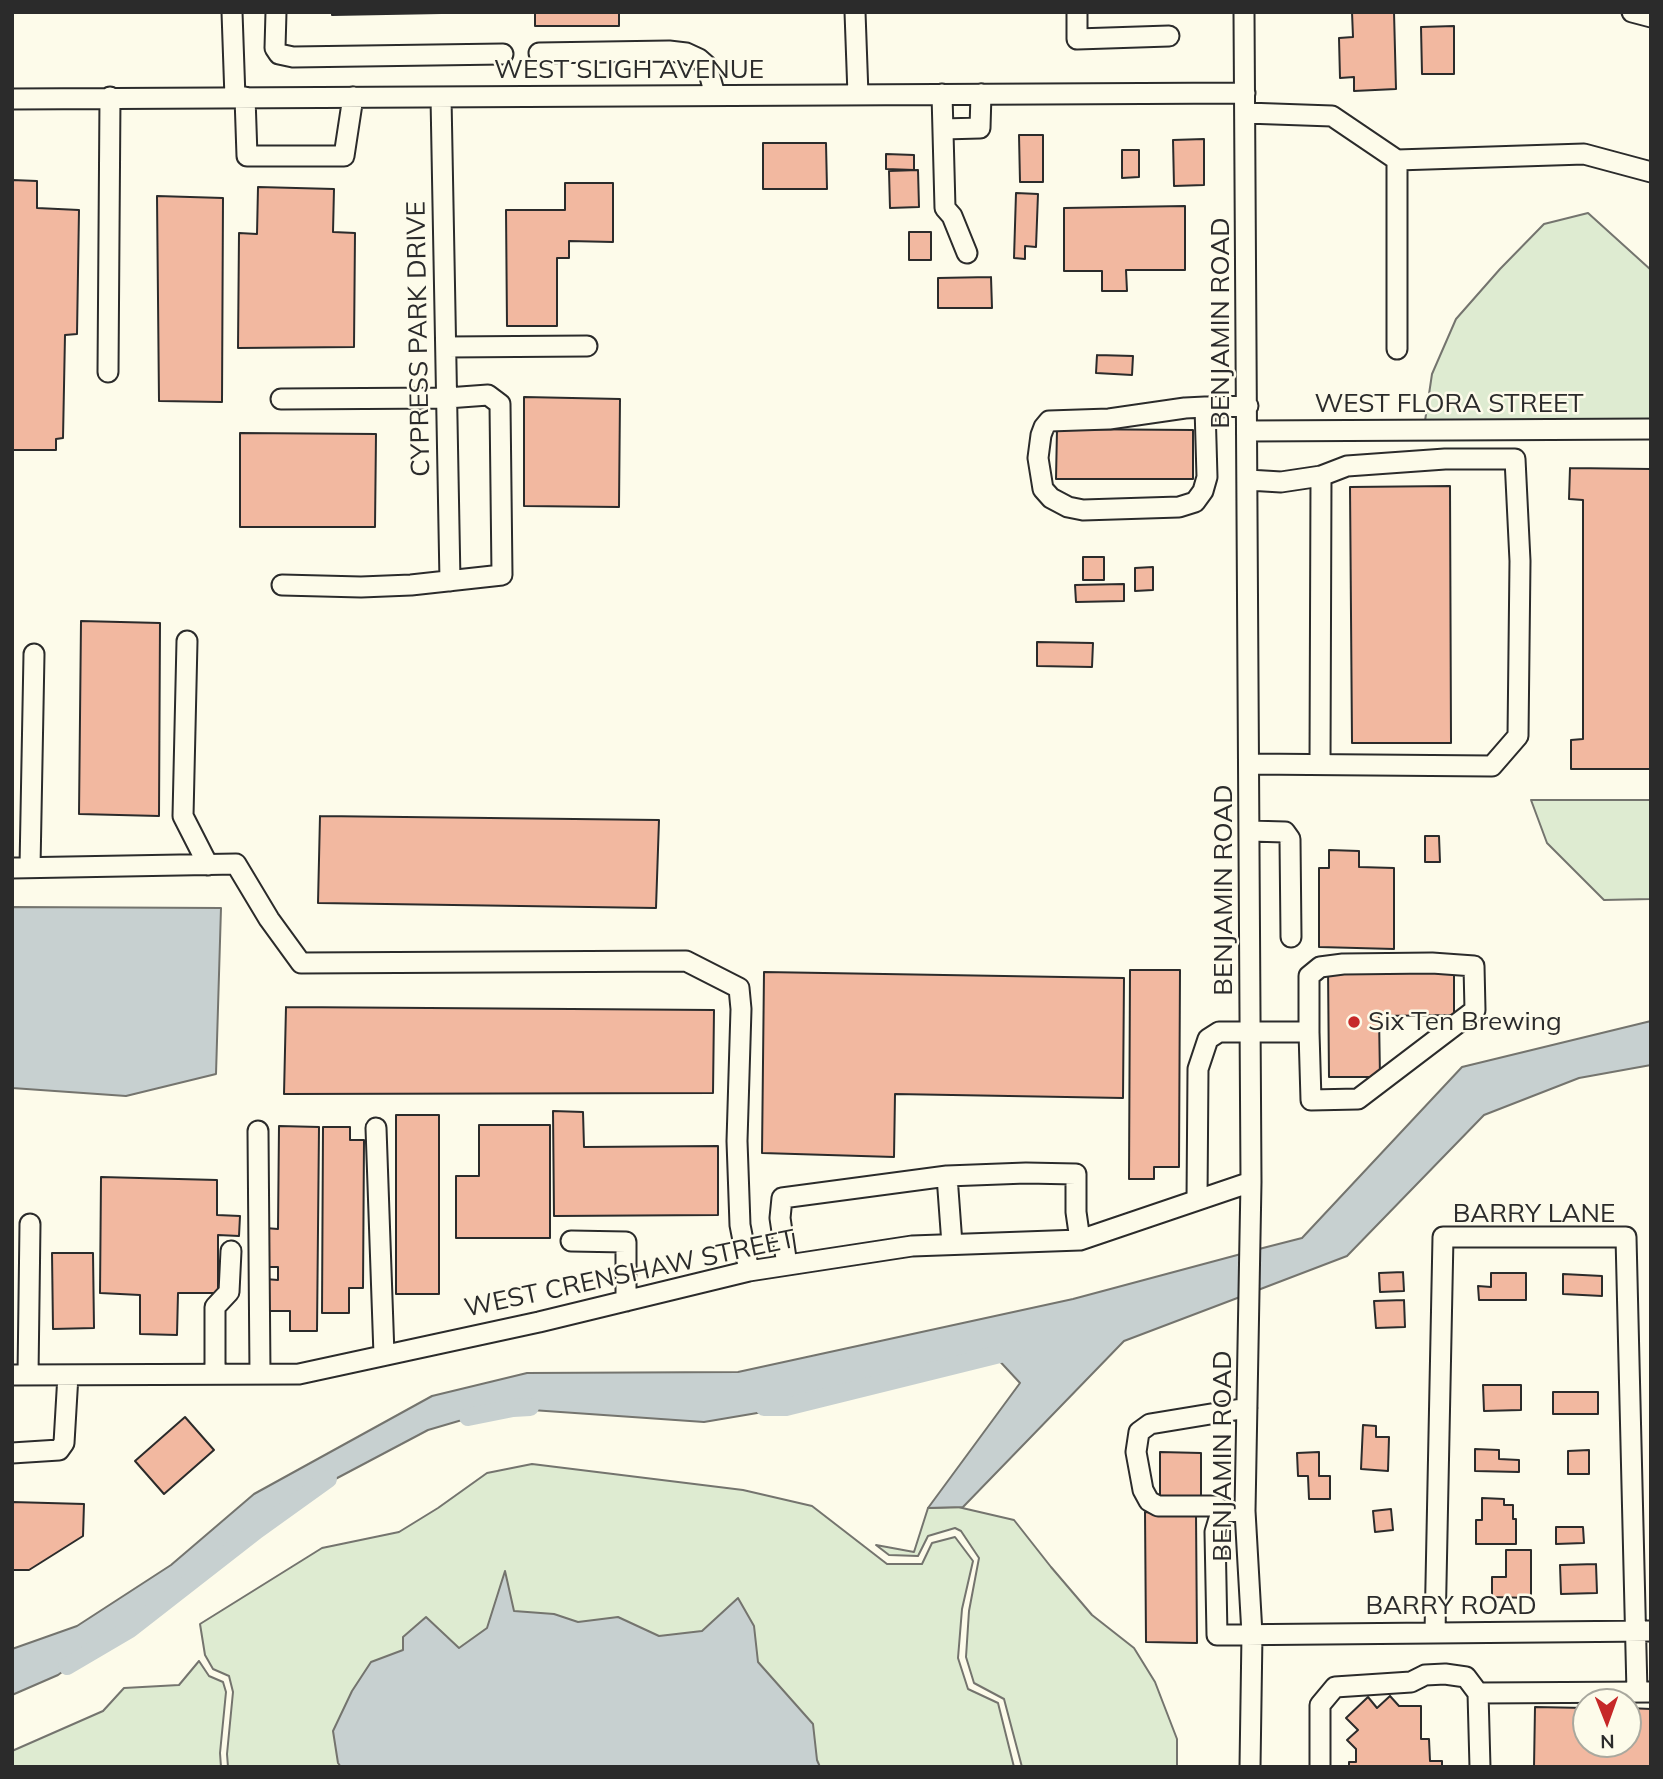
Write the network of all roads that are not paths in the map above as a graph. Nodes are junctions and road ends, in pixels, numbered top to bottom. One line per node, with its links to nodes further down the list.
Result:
1 (232, 12): 19 (street)
2 (276, 12): 10 (street)
3 (855, 12): 15 (street)
4 (1077, 12): 8 (street)
5 (1244, 12): 11 (street, BENJAMIN ROAD)
6 (1632, 12): 7 (street)
7 (1651, 17)
8 (1169, 36)
9 (539, 53): 14 (street)
10 (503, 54)
11 (1245, 93): 13 (street, WEST SLIGH AVENUE); 21 (street, BENJAMIN ROAD)
12 (942, 94): 13 (street, WEST SLIGH AVENUE); 15 (street, WEST SLIGH AVENUE); 22 (street)
13 (981, 94): 22 (street)
14 (715, 95): 15 (street, WEST SLIGH AVENUE); 18 (street, WEST SLIGH AVENUE)
15 (858, 95)
16 (110, 97): 19 (street, WEST SLIGH AVENUE); 20 (street, WEST SLIGH AVENUE); 29 (street)
17 (353, 97): 18 (street, WEST SLIGH AVENUE); 19 (street, WEST SLIGH AVENUE); 19 (street)
18 (442, 97): 27 (street, CYPRESS PARK DRIVE)
19 (240, 98)
20 (12, 99)
21 (1245, 113): 23 (street); 32 (street, BENJAMIN ROAD)
22 (943, 129): 25 (street)
23 (1397, 160): 24 (street); 28 (street)
24 (1651, 172)
25 (967, 253)
26 (587, 346): 27 (street)
27 (446, 347): 30 (street, CYPRESS PARK DRIVE)
28 (1397, 349)
29 (108, 372)
30 (447, 398): 31 (street); 38 (street, CYPRESS PARK DRIVE); 38 (street)
31 (281, 399)
32 (1248, 406): 33 (street); 35 (street, BENJAMIN ROAD)
33 (1205, 407): 33 (street)
34 (1651, 429): 35 (street, WEST FLORA STREET)
35 (1248, 431): 37 (street, BENJAMIN ROAD)
36 (1321, 477): 37 (street); 43 (street); 43 (street)
37 (1248, 480): 42 (street, BENJAMIN ROAD)
38 (450, 581): 39 (street)
39 (282, 585)
40 (187, 641): 45 (street)
41 (34, 654): 46 (street)
42 (1250, 764): 43 (street); 44 (street, BENJAMIN ROAD)
43 (1320, 764)
44 (1250, 831): 47 (street); 48 (street, BENJAMIN ROAD)
45 (208, 865): 46 (street); 61 (street)
46 (21, 868)
47 (1291, 937)
48 (1251, 1031): 49 (street); 53 (street, BENJAMIN ROAD); 54 (street)
49 (1309, 1032): 49 (street)
50 (376, 1128): 63 (street)
51 (258, 1131): 65 (street)
52 (947, 1176): 56 (street); 58 (street); 60 (street)
53 (1251, 1182): 54 (street, WEST CRENSHAW STREET); 68 (street, BENJAMIN ROAD)
54 (1197, 1200): 56 (street, WEST CRENSHAW STREET)
55 (30, 1224): 66 (street)
56 (1080, 1240): 58 (street, WEST CRENSHAW STREET)
57 (571, 1241): 62 (street)
58 (952, 1244): 60 (street, WEST CRENSHAW STREET)
59 (231, 1251): 64 (street)
60 (787, 1265): 61 (street, WEST CRENSHAW STREET)
61 (749, 1271): 62 (street, WEST CRENSHAW STREET)
62 (626, 1301): 63 (street, WEST CRENSHAW STREET)
63 (384, 1355): 65 (street, WEST CRENSHAW STREET)
64 (215, 1374): 65 (street, WEST CRENSHAW STREET); 67 (street, WEST CRENSHAW STREET)
65 (260, 1374)
66 (20, 1375): 67 (street, WEST CRENSHAW STREET)
67 (68, 1375): 69 (street)
68 (1247, 1408): 70 (street, BENJAMIN ROAD); 71 (street)
69 (12, 1453)
70 (1245, 1511): 71 (street); 74 (street, BENJAMIN ROAD)
71 (1221, 1512): 74 (street, BARRY ROAD)
72 (1643, 1631): 73 (street, BARRY ROAD); 73 (street, BARRY LANE); 75 (street)
73 (1435, 1632): 74 (street, BARRY ROAD)
74 (1252, 1634): 77 (street, BENJAMIN ROAD)
75 (1644, 1692): 76 (street)
76 (1478, 1693): 78 (street); 79 (street)
77 (1250, 1767)
78 (1320, 1767)
79 (1480, 1767)

